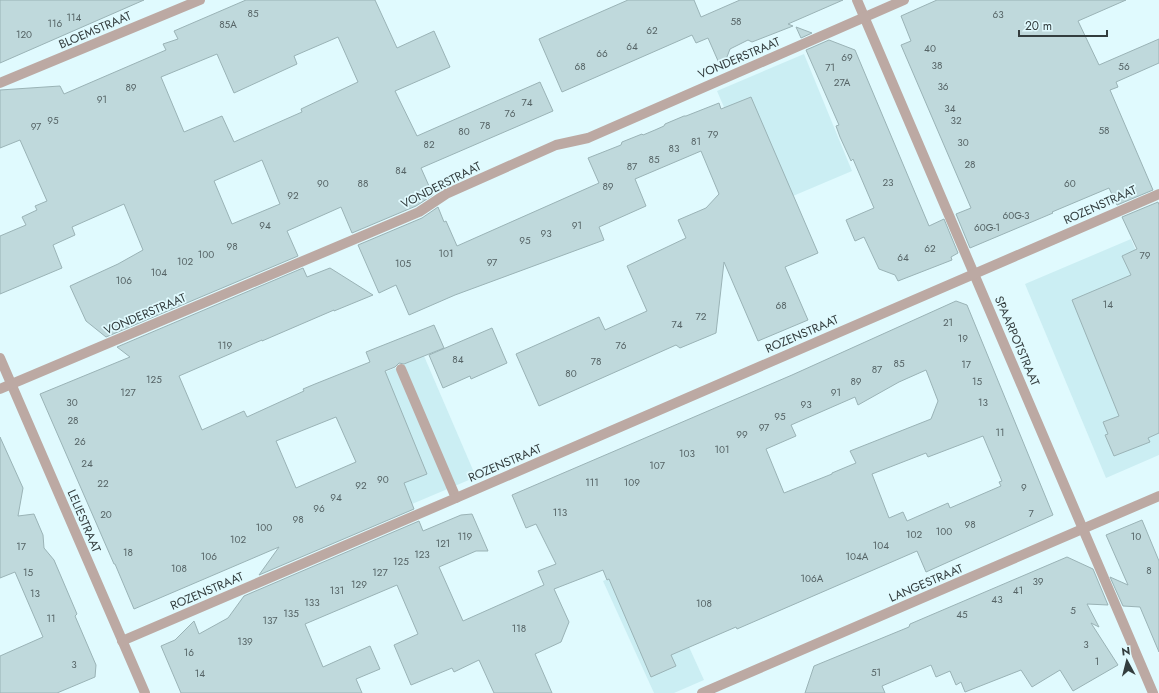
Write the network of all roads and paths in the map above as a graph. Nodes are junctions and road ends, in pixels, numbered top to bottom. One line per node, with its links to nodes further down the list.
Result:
1 (200, 0): 5 (street, BLOEMSTRAAT)
2 (856, 0): 4 (street, SPAARPOTSTRAAT)
3 (904, 0): 4 (street, VONDERSTRAAT)
4 (864, 18): 7 (street, SPAARPOTSTRAAT); 10 (street, VONDERSTRAAT)
5 (0, 83)
6 (1159, 194): 7 (street, ROZENSTRAAT)
7 (974, 274): 13 (street, ROZENSTRAAT); 14 (street, SPAARPOTSTRAAT)
8 (0, 358): 10 (street, LELIESTRAAT)
9 (401, 369): 13 (street)
10 (11, 385): 11 (street, VONDERSTRAAT); 15 (street, LELIESTRAAT)
11 (0, 389)
12 (1159, 496): 14 (street, LANGESTRAAT)
13 (456, 498): 15 (street, ROZENSTRAAT)
14 (1083, 529): 17 (street, LANGESTRAAT); 18 (street, SPAARPOTSTRAAT)
15 (122, 641): 16 (street, LELIESTRAAT)
16 (145, 693)
17 (702, 693)
18 (1153, 693)

